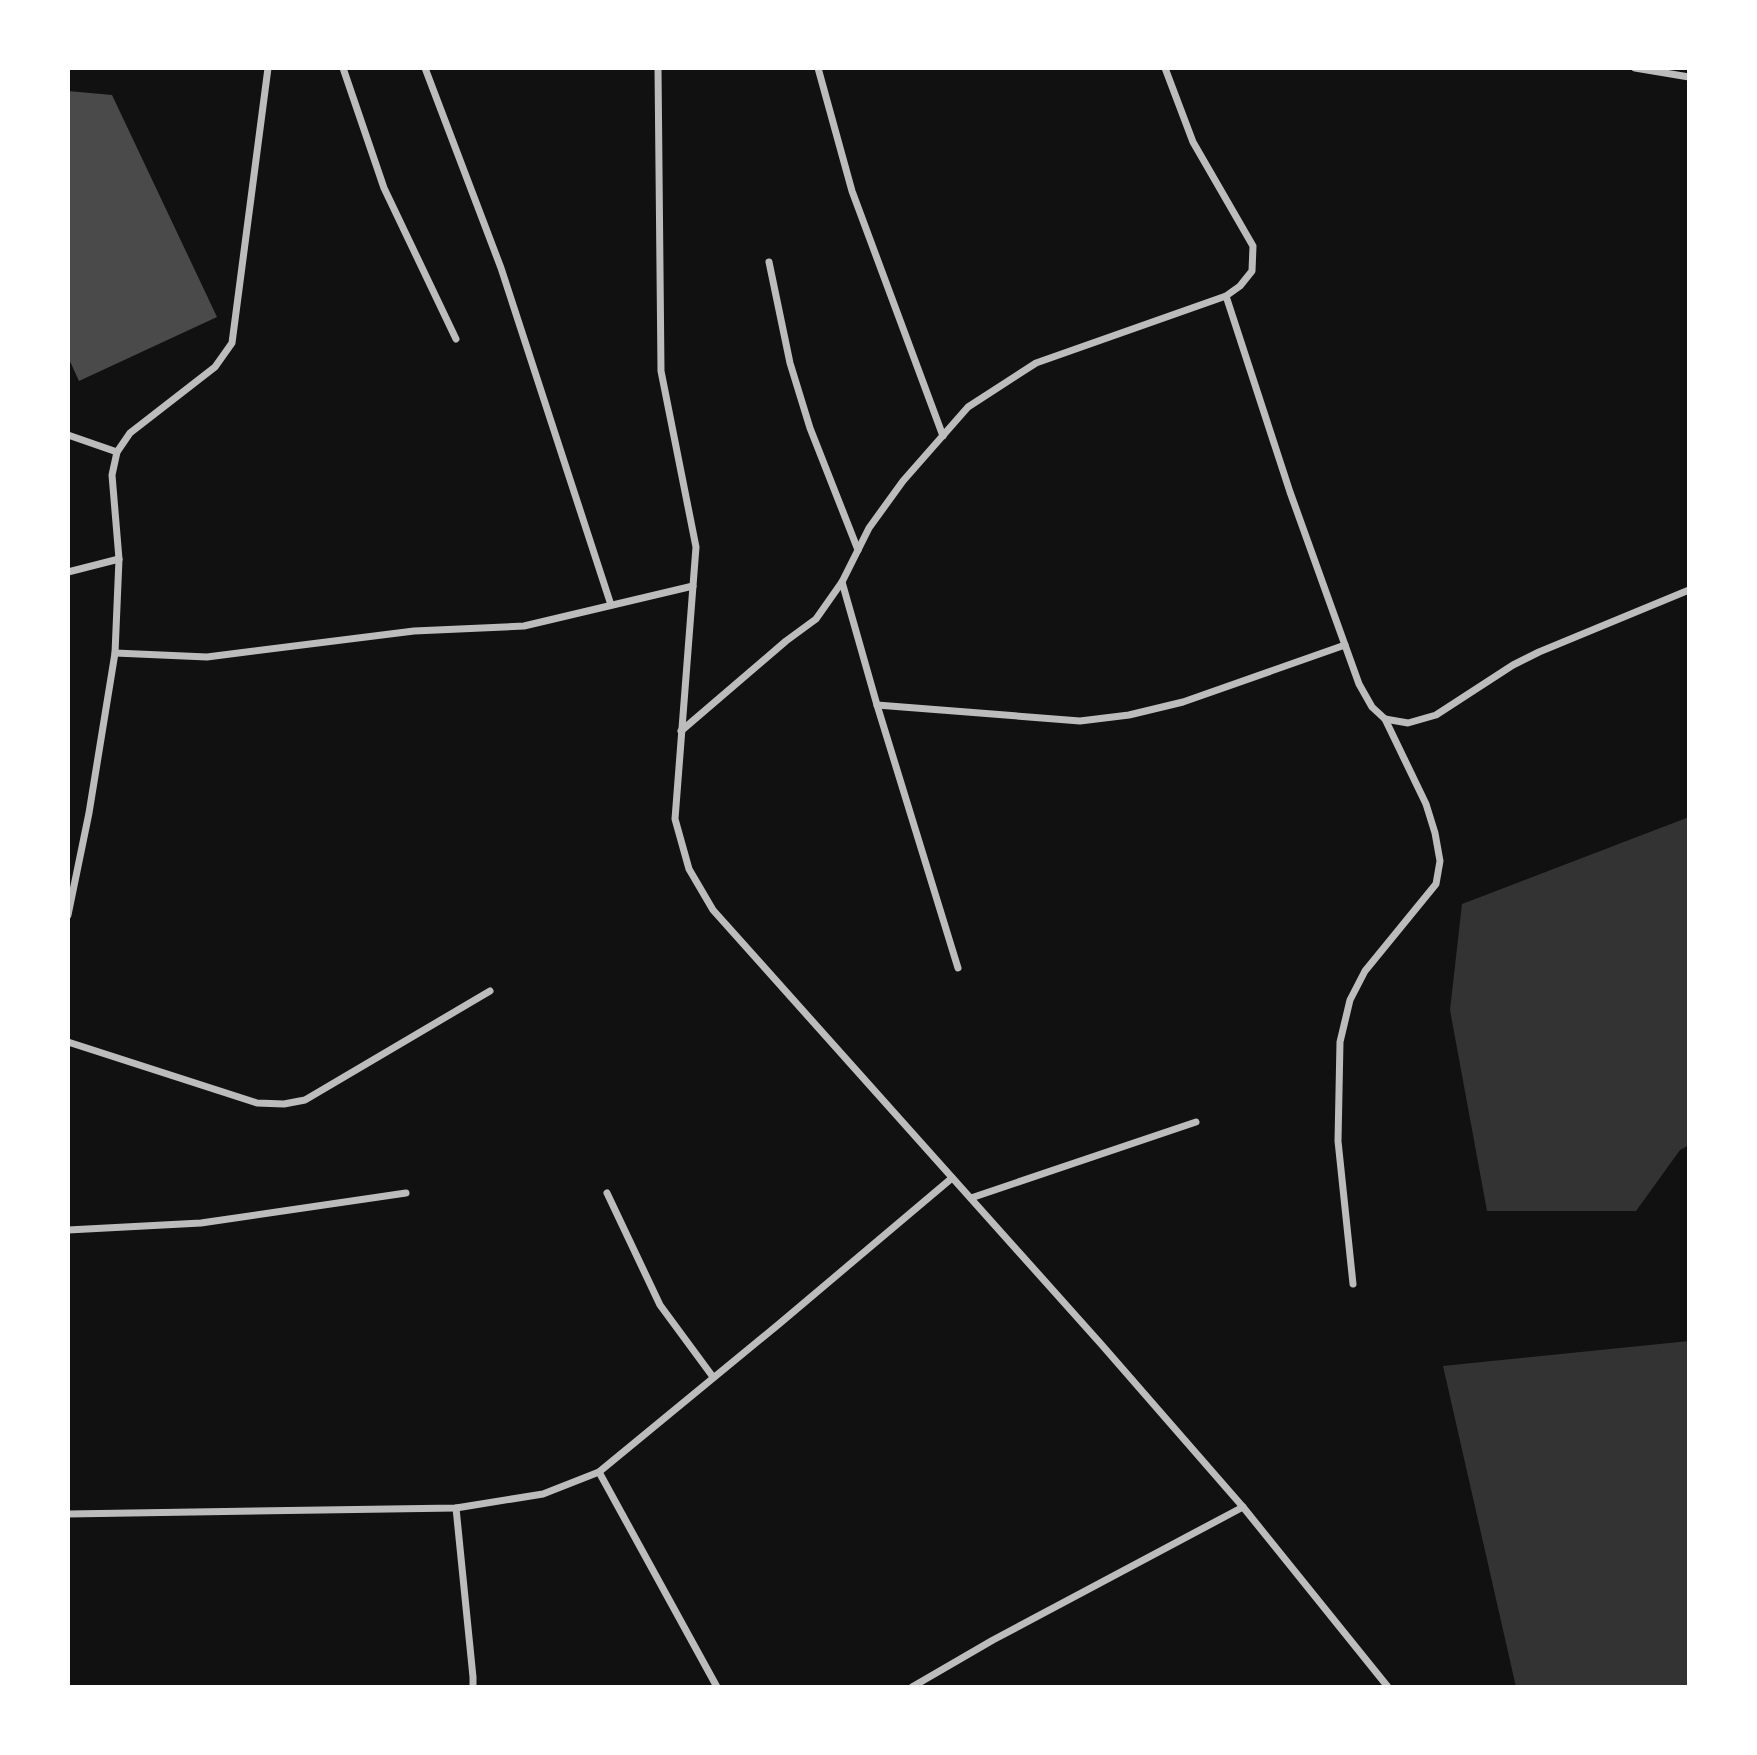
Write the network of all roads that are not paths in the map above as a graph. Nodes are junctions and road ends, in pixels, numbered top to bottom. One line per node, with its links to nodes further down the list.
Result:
1 (268, 68): 14 (street)
2 (343, 68): 11 (street)
3 (425, 68): 21 (street)
4 (658, 68): 19 (street)
5 (818, 68): 13 (street)
6 (1164, 68): 10 (street)
7 (1635, 68): 8 (street)
8 (1689, 77)
9 (769, 262): 15 (street)
10 (1226, 296): 13 (street); 22 (street)
11 (456, 339)
12 (68, 436): 14 (street)
13 (943, 436): 15 (street)
14 (117, 452): 16 (street)
15 (858, 550): 18 (street)
16 (119, 559): 17 (street); 23 (street)
17 (68, 572)
18 (842, 582): 24 (street); 26 (street)
19 (693, 586): 21 (street); 26 (street)
20 (1689, 590): 25 (street)
21 (611, 605): 23 (street)
22 (1345, 645): 24 (street); 25 (street)
23 (115, 653): 27 (street)
24 (877, 705): 28 (street)
25 (1385, 719): 37 (street)
26 (681, 731): 32 (street)
27 (68, 915)
28 (958, 968)
29 (490, 990): 30 (street)
30 (68, 1042)
31 (1196, 1122): 35 (street)
32 (952, 1178): 35 (street); 38 (street)
33 (406, 1192): 36 (street)
34 (607, 1193): 38 (street)
35 (971, 1198): 40 (street)
36 (68, 1230)
37 (1353, 1284)
38 (713, 1377): 39 (street)
39 (599, 1472): 41 (street); 44 (street)
40 (1243, 1507): 45 (street); 46 (street)
41 (456, 1508): 42 (street); 43 (street)
42 (68, 1514)
43 (472, 1687)
44 (717, 1687)
45 (912, 1687)
46 (1388, 1687)

